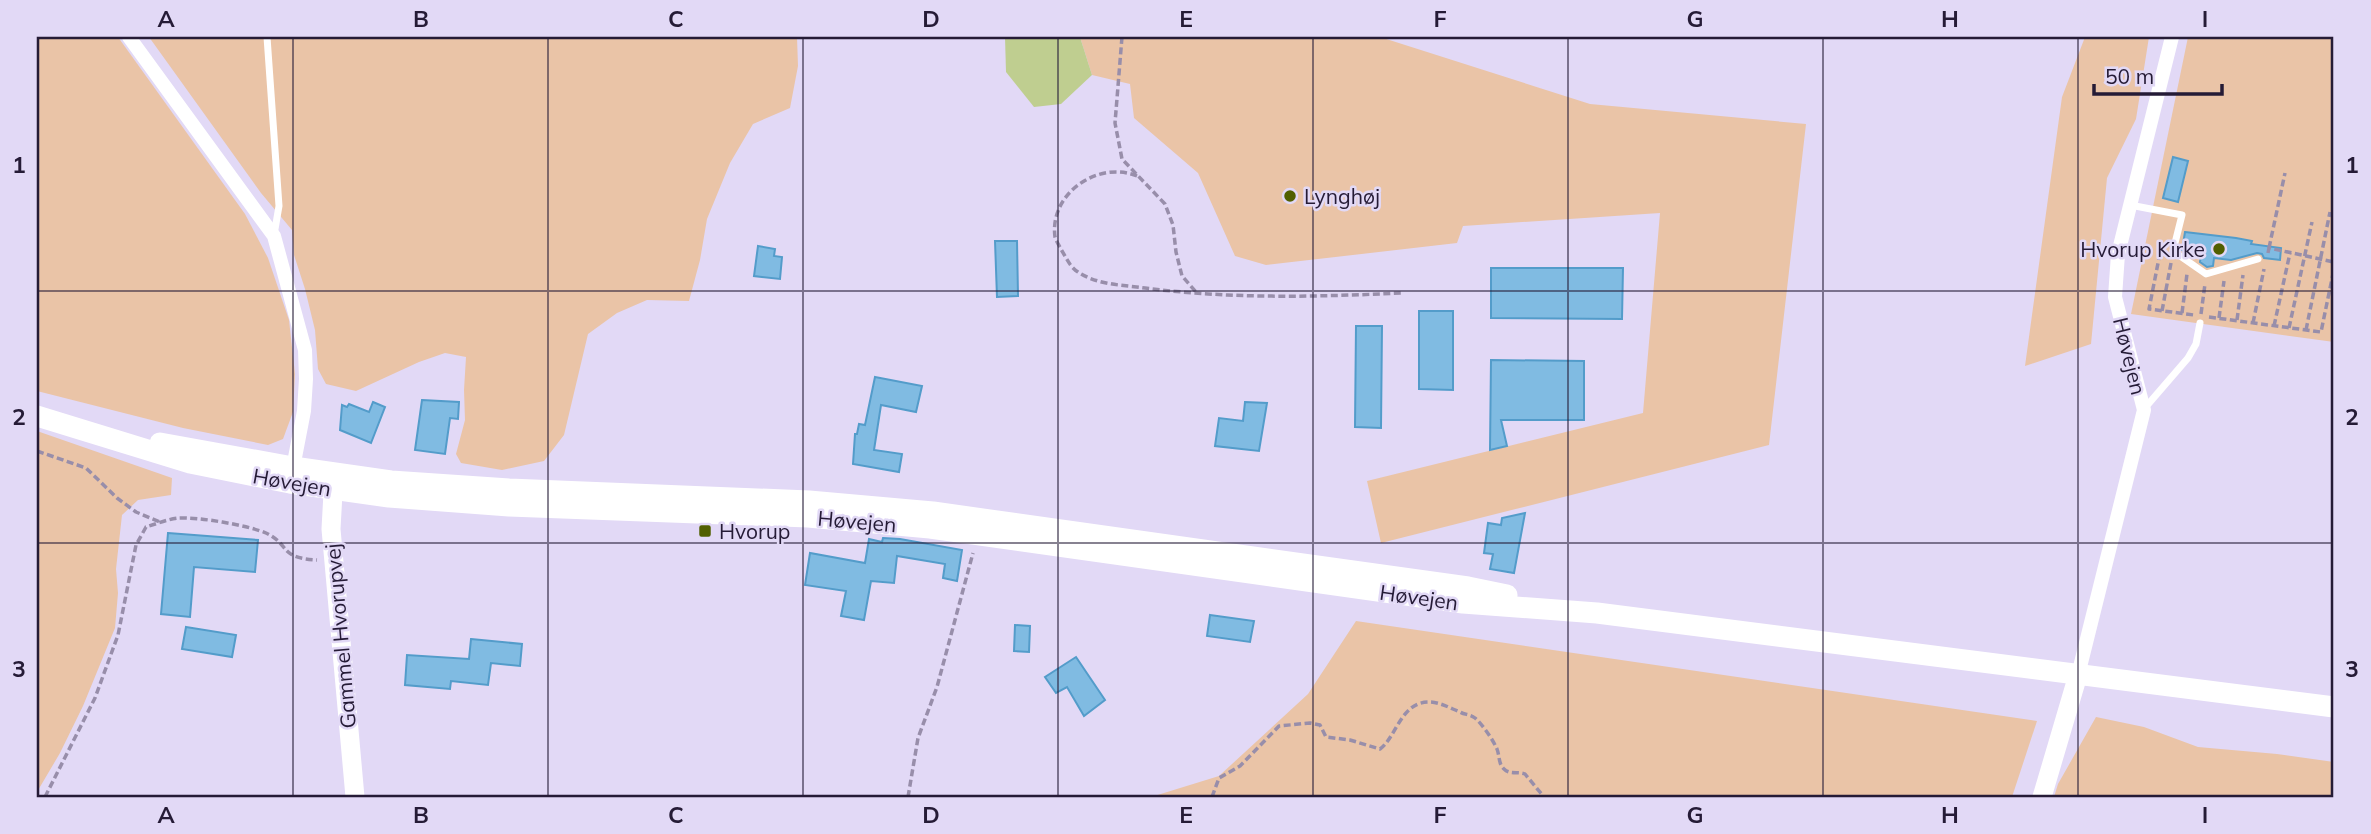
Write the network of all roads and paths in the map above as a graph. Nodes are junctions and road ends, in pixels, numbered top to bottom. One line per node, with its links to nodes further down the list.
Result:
1 (129, 37): 10 (street)
2 (267, 37): 10 (lane)
3 (1122, 37): 6 (path)
4 (2172, 37): 7 (street, Høvejen)
5 (2285, 173): 11 (path)
6 (1137, 176): 24 (path); 24 (path)
7 (2130, 205): 12 (lane); 35 (street, Høvejen)
8 (2330, 212): 17 (path)
9 (2312, 222): 15 (path)
10 (274, 236): 38 (street)
11 (2269, 248): 14 (path); 31 (path)
12 (2173, 251): 18 (lane); 26 (path)
13 (2160, 253): 26 (path)
14 (2290, 253): 15 (path); 32 (path)
15 (2305, 256): 17 (path); 33 (path)
16 (2258, 259): 20 (lane)
17 (2321, 259): 19 (path); 34 (path)
18 (2189, 262): 23 (lane); 27 (path)
19 (2334, 262)
20 (2245, 263): 21 (lane); 30 (path)
21 (2226, 268): 23 (lane); 28 (path)
22 (2334, 269): 34 (path)
23 (2206, 274): 29 (path)
24 (1196, 292): 25 (path)
25 (1401, 293)
26 (2162, 311): 27 (path)
27 (2182, 313): 29 (path)
28 (2219, 318): 29 (path); 30 (path)
29 (2200, 320): 35 (lane)
30 (2237, 321): 31 (path)
31 (2253, 323): 32 (path)
32 (2274, 326): 33 (path)
33 (2289, 328): 34 (path)
34 (2306, 330)
35 (2144, 410): 44 (street, Høvejen)
36 (37, 416): 38 (main road, Høvejen)
37 (37, 451): 40 (path)
38 (292, 475): 39 (main road, Høvejen)
39 (333, 482): 41 (main road, Høvejen); 42 (street, Gammel Hvorupvej); 43 (main road, Høvejen)
40 (162, 523): 42 (path); 46 (path)
41 (978, 534): 43 (main road, Høvejen); 48 (path)
42 (333, 561): 47 (street, Gammel Hvorupvej)
43 (1597, 612): 44 (main road, Høvejen)
44 (2078, 675): 45 (main road, Høvejen); 51 (street)
45 (2334, 707)
46 (45, 797)
47 (355, 797)
48 (908, 797)
49 (1212, 797): 50 (path)
50 (1544, 797)
51 (2042, 797)

